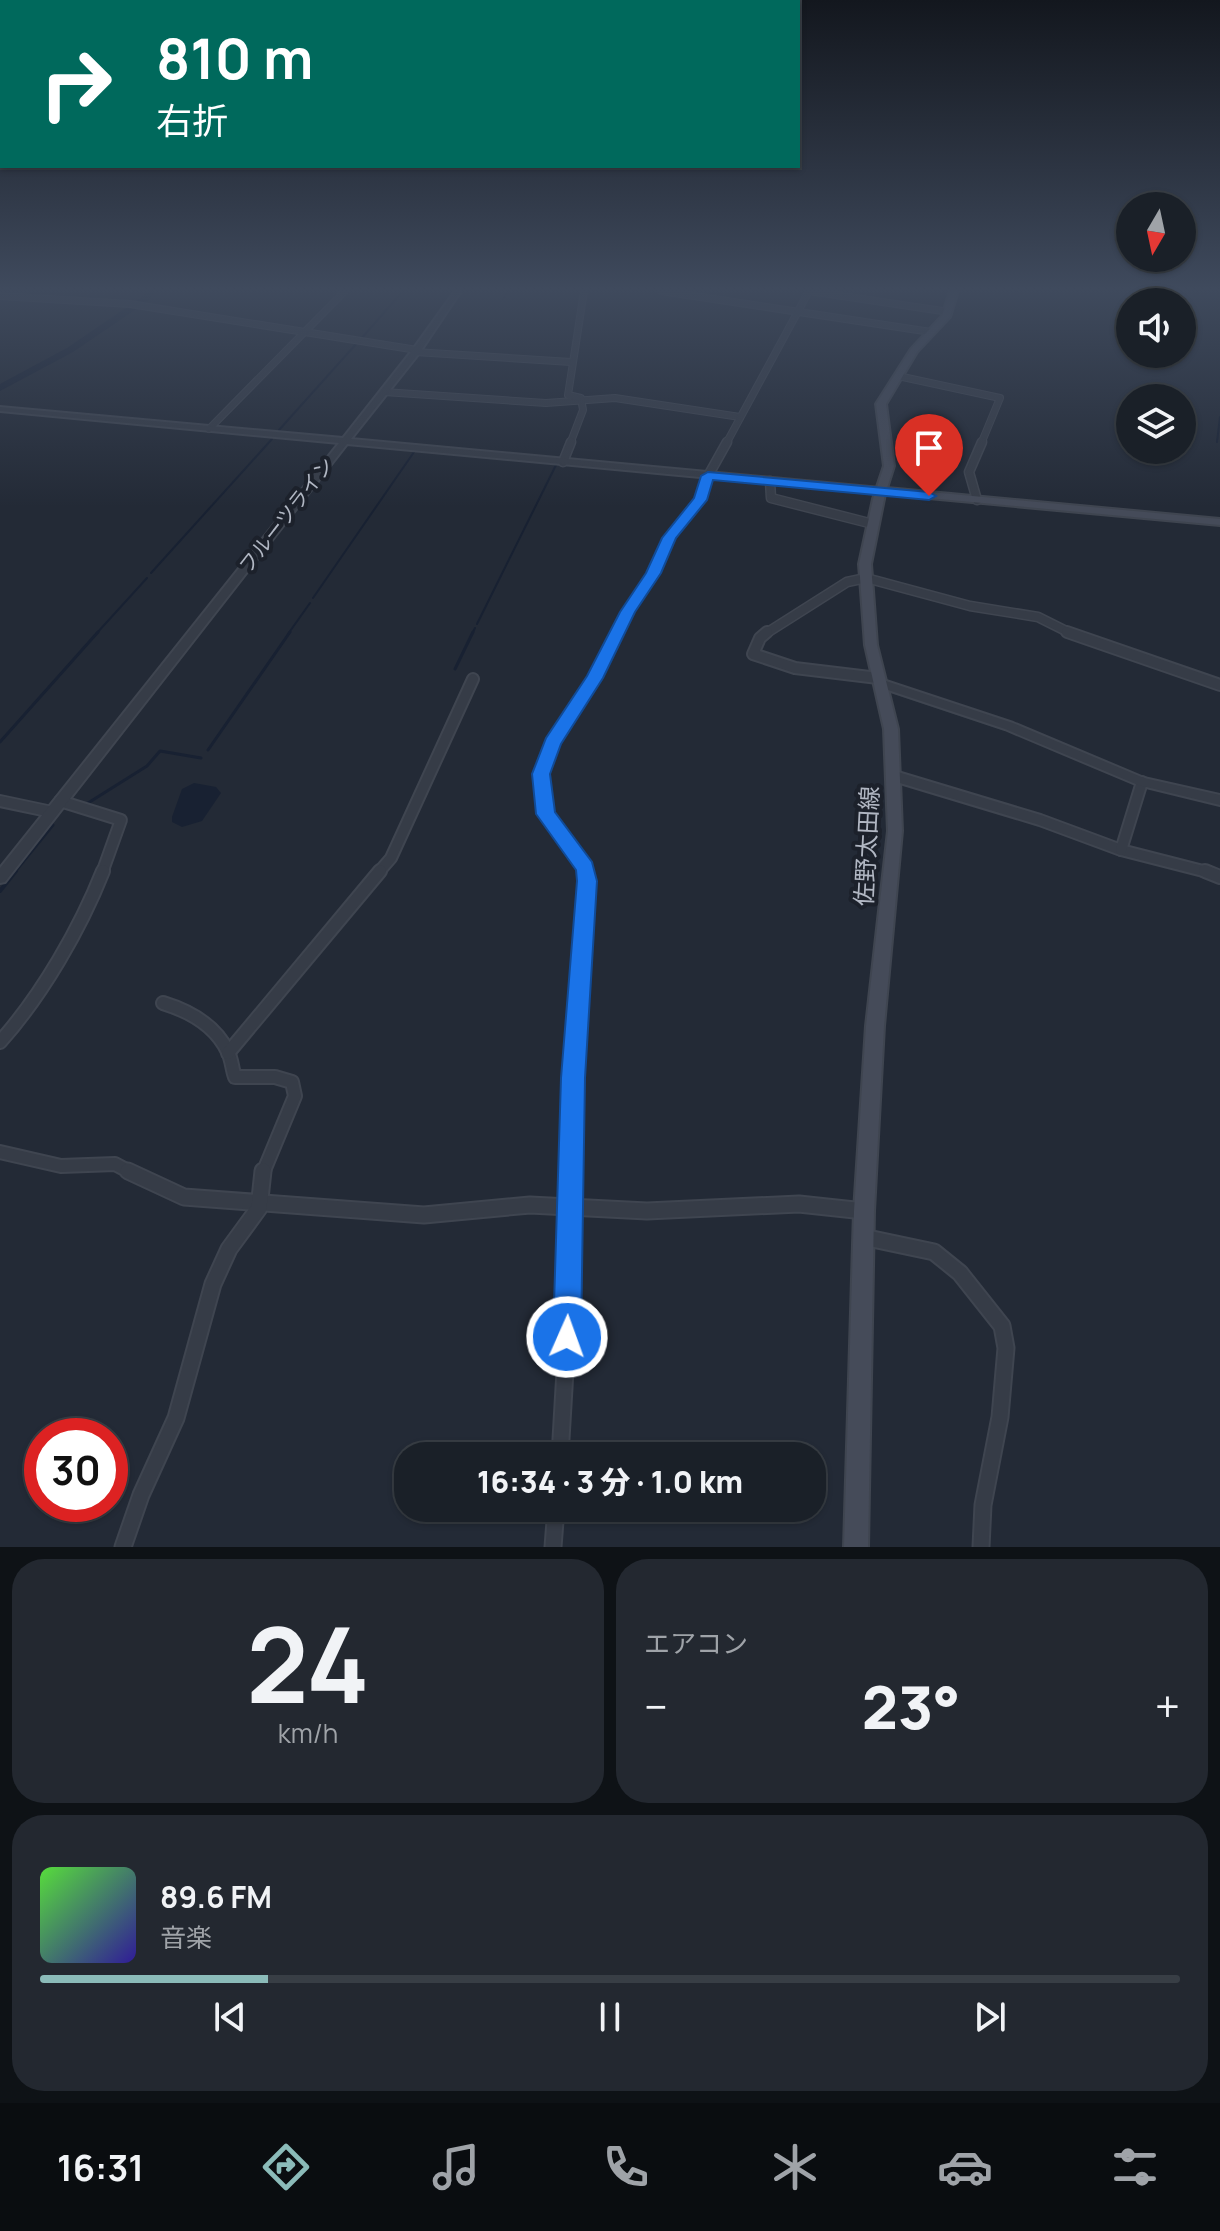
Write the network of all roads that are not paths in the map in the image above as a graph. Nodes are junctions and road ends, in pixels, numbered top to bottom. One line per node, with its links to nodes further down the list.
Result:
1 (273, 363): 11 (street)
2 (406, 363): 7 (street, フルーツライン)
3 (571, 363): 8 (street)
4 (770, 363): 10 (street)
5 (908, 363): 6 (main road, 佐野太田線)
6 (898, 376): 16 (main road, 佐野太田線); 17 (street)
7 (384, 392): 8 (street); 12 (street, フルーツライン)
8 (581, 398): 10 (street); 13 (street)
9 (0, 409): 11 (street)
10 (740, 417): 14 (street)
11 (209, 429): 12 (street)
12 (344, 441): 13 (street); 28 (street, フルーツライン)
13 (563, 462): 14 (street)
14 (708, 476): 15 (street); 37 (street)
15 (770, 481): 16 (street); 19 (street)
16 (881, 491): 17 (main road); 19 (main road, 佐野太田線)
17 (977, 500): 18 (main road)
18 (1220, 522)
19 (873, 524): 20 (main road, 佐野太田線)
20 (866, 578): 22 (main road, 佐野太田線); 22 (street); 23 (street)
21 (473, 679): 34 (street)
22 (879, 680): 24 (main road, 佐野太田線); 25 (street)
23 (1220, 685)
24 (894, 776): 29 (street); 38 (main road, 佐野太田線)
25 (1142, 782): 26 (street); 29 (street)
26 (1220, 800)
27 (0, 801): 28 (street)
28 (56, 807): 31 (street, フルーツライン); 33 (street)
29 (1121, 850): 30 (street)
30 (1220, 877)
31 (0, 878)
32 (163, 1003): 34 (street)
33 (0, 1042)
34 (228, 1053): 36 (street)
35 (0, 1152): 36 (street)
36 (260, 1201): 37 (street); 42 (street)
37 (572, 1208): 38 (street); 40 (street)
38 (864, 1211): 39 (main road, 佐野太田線)
39 (863, 1237): 44 (main road, 佐野太田線); 45 (street)
40 (561, 1442)
41 (555, 1522): 43 (street)
42 (123, 1547)
43 (553, 1547)
44 (856, 1547)
45 (981, 1547)

